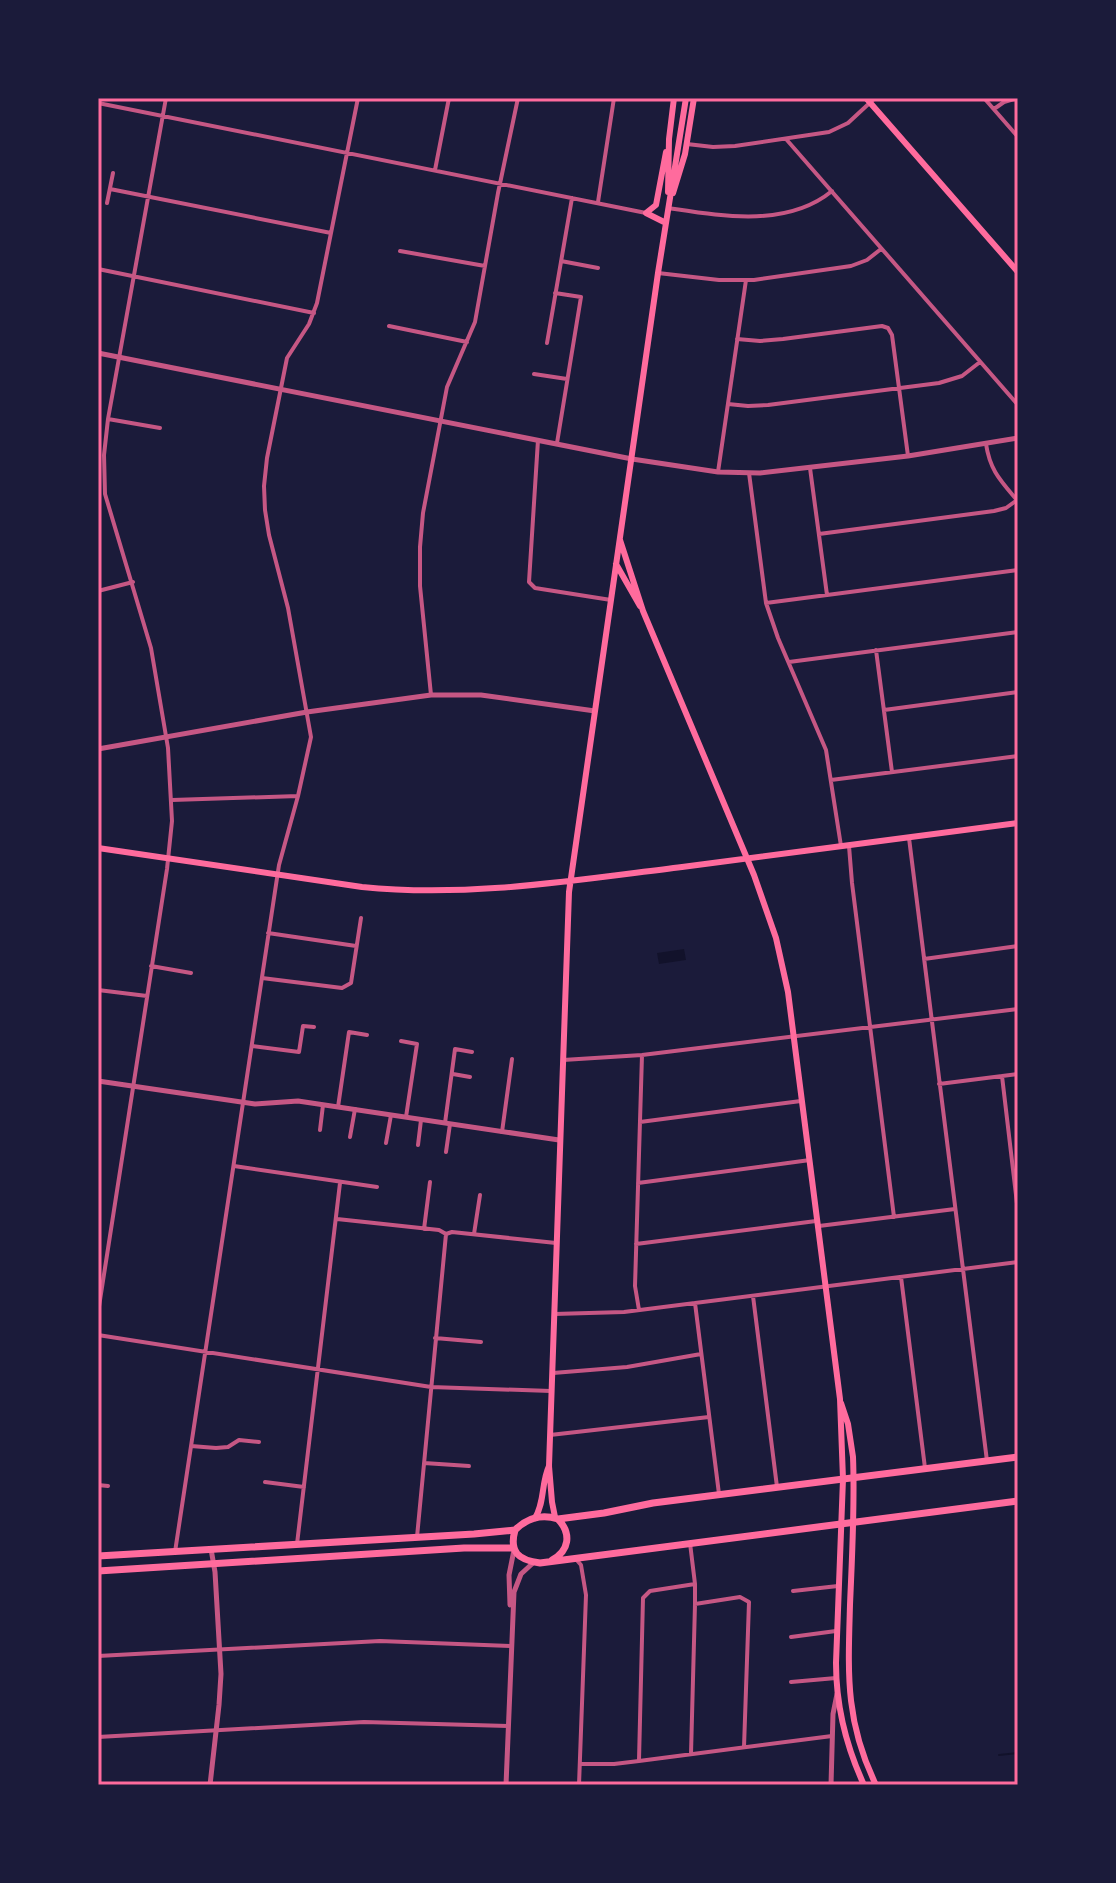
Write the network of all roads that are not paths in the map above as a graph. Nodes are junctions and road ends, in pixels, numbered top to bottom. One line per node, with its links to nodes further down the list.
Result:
1 (166, 98): 14 (street)
2 (358, 98): 19 (street)
3 (449, 98): 20 (street)
4 (518, 98): 22 (street)
5 (614, 98): 28 (street)
6 (674, 98): 16 (main road)
7 (686, 98): 29 (main road)
8 (694, 98): 18 (main road)
9 (984, 98): 13 (street)
10 (1018, 98): 13 (street)
11 (870, 100): 17 (street); 39 (main road)
12 (98, 103): 14 (street)
13 (994, 109): 15 (street)
14 (163, 116): 19 (street); 25 (street)
15 (1018, 137)
16 (669, 139): 29 (main road); 30 (main road)
17 (786, 139): 18 (street); 24 (street)
18 (687, 144): 29 (main road)
19 (347, 153): 20 (street); 32 (street)
20 (435, 170): 22 (street)
21 (113, 173): 23 (street)
22 (500, 184): 26 (street); 36 (street)
23 (110, 189): 25 (street); 27 (street)
24 (832, 191): 29 (street); 33 (street)
25 (149, 196): 32 (street); 41 (street)
26 (572, 198): 28 (street); 35 (street)
27 (107, 203)
28 (598, 203): 30 (street)
29 (668, 208): 31 (main road)
30 (646, 213): 31 (main road)
31 (666, 223): 40 (main road)
32 (331, 233): 44 (street)
33 (882, 249): 42 (street); 51 (street)
34 (400, 251): 36 (street)
35 (561, 261): 37 (street); 43 (street)
36 (485, 266): 47 (street)
37 (598, 268)
38 (98, 269): 41 (street)
39 (1018, 272)
40 (658, 273): 42 (street); 66 (main road)
41 (134, 276): 44 (street); 50 (street)
42 (746, 280): 46 (street)
43 (555, 293): 48 (street); 53 (street)
44 (314, 313): 55 (street)
45 (389, 326): 47 (street)
46 (737, 339): 54 (street); 56 (street)
47 (467, 342): 59 (street)
48 (547, 343)
49 (98, 353): 50 (street)
50 (120, 357): 55 (street); 58 (street)
51 (980, 362): 54 (street); 57 (street)
52 (534, 374): 53 (street)
53 (567, 379): 63 (street)
54 (899, 388): 56 (street); 65 (street)
55 (281, 389): 59 (street); 90 (street)
56 (728, 404): 68 (street)
57 (1018, 405)
58 (108, 419): 60 (street); 70 (street)
59 (440, 421): 62 (street); 87 (street)
60 (160, 428)
61 (1018, 438): 64 (street)
62 (538, 440): 63 (street); 80 (street)
63 (556, 444): 66 (street)
64 (986, 444): 65 (street); 72 (street)
65 (908, 456): 67 (street)
66 (632, 459): 68 (street); 74 (main road)
67 (810, 468): 69 (street); 73 (street)
68 (718, 472): 69 (street)
69 (749, 473): 81 (street)
70 (105, 494): 71 (street); 77 (street)
71 (98, 495)
72 (1018, 500): 73 (street)
73 (819, 534): 79 (street)
74 (620, 539): 75 (main road); 82 (main road)
75 (616, 564): 80 (main road); 82 (main road)
76 (1018, 570): 79 (street)
77 (133, 582): 78 (street); 91 (street)
78 (98, 591)
79 (827, 595): 81 (street)
80 (611, 600): 89 (main road)
81 (766, 603): 85 (street)
82 (643, 611): 104 (main road)
83 (1018, 632): 84 (street)
84 (876, 650): 85 (street); 88 (street)
85 (789, 662): 95 (street)
86 (1018, 692): 88 (street)
87 (431, 695): 89 (street); 90 (street)
88 (884, 710): 94 (street)
89 (595, 711): 106 (main road)
90 (307, 712): 91 (street); 96 (street)
91 (166, 737): 92 (street); 97 (street)
92 (98, 749)
93 (1018, 756): 94 (street)
94 (892, 772): 95 (street)
95 (831, 780): 101 (street)
96 (298, 796): 97 (street); 105 (street)
97 (172, 800): 103 (street)
98 (1018, 823): 99 (main road)
99 (909, 838): 100 (main road); 111 (street)
100 (849, 845): 101 (main road); 120 (street)
101 (841, 846): 104 (main road)
102 (98, 848): 103 (main road)
103 (168, 858): 105 (main road); 112 (street)
104 (747, 858): 106 (main road); 122 (main road)
105 (277, 874): 106 (main road); 108 (street)
106 (570, 881): 130 (main road)
107 (361, 918): 109 (street)
108 (268, 933): 109 (street); 114 (street)
109 (356, 946): 114 (street)
110 (1018, 946): 111 (street)
111 (924, 959): 118 (street)
112 (151, 966): 113 (street); 116 (street)
113 (191, 973)
114 (262, 978): 124 (street)
115 (98, 990): 116 (street)
116 (147, 996): 137 (street)
117 (1018, 1009): 118 (street)
118 (931, 1020): 120 (street); 136 (street)
119 (314, 1027): 125 (street)
120 (870, 1027): 122 (street); 164 (street)
121 (367, 1035): 141 (street)
122 (795, 1037): 128 (street); 138 (main road)
123 (401, 1041): 144 (street)
124 (251, 1046): 125 (street); 139 (street)
125 (299, 1052): 127 (street)
126 (472, 1052): 131 (street)
127 (306, 1053)
128 (642, 1055): 130 (street); 146 (street)
129 (512, 1059): 149 (street)
130 (562, 1060): 151 (main road)
131 (452, 1074): 134 (street); 147 (street)
132 (1018, 1074): 133 (street)
133 (1002, 1076): 136 (street); 163 (street)
134 (470, 1077)
135 (98, 1081): 137 (street)
136 (939, 1084): 162 (street)
137 (133, 1086): 139 (street); 179 (street)
138 (803, 1100): 146 (street); 155 (main road)
139 (243, 1103): 140 (street); 156 (street)
140 (323, 1105): 141 (street); 148 (street)
141 (338, 1107): 142 (street)
142 (355, 1109): 143 (street); 150 (street)
143 (391, 1115): 144 (street); 152 (street)
144 (406, 1117): 145 (street)
145 (421, 1120): 147 (street); 153 (street)
146 (640, 1122): 159 (street)
147 (448, 1124): 149 (street); 154 (street)
148 (320, 1130)
149 (502, 1132): 151 (street)
150 (350, 1137)
151 (559, 1140): 170 (main road)
152 (386, 1143)
153 (418, 1145)
154 (446, 1152)
155 (810, 1160): 159 (street); 166 (main road)
156 (233, 1166): 158 (street); 184 (street)
157 (430, 1182): 167 (street)
158 (340, 1183): 160 (street); 165 (street)
159 (638, 1183): 171 (street)
160 (377, 1187)
161 (480, 1195): 169 (street)
162 (955, 1209): 164 (street); 173 (street)
163 (1018, 1212)
164 (894, 1217): 166 (street)
165 (337, 1219): 167 (street); 186 (street)
166 (818, 1224): 171 (street); 175 (main road)
167 (424, 1229): 168 (street)
168 (446, 1234): 169 (street); 182 (street)
169 (474, 1234): 170 (street)
170 (556, 1243): 180 (main road)
171 (636, 1244): 178 (street)
172 (1018, 1262): 173 (street)
173 (963, 1269): 174 (street); 196 (street)
174 (901, 1277): 175 (street); 200 (street)
175 (826, 1287): 176 (street); 190 (main road)
176 (753, 1296): 177 (street); 207 (street)
177 (695, 1303): 178 (street); 185 (street)
178 (639, 1310): 180 (street)
179 (98, 1313)
180 (554, 1314): 187 (main road)
181 (98, 1335): 184 (street)
182 (435, 1338): 183 (street); 188 (street)
183 (481, 1342)
184 (205, 1352): 186 (street); 194 (street)
185 (701, 1354): 187 (street); 191 (street)
186 (319, 1369): 188 (street); 206 (street)
187 (552, 1373): 189 (main road)
188 (431, 1387): 189 (street); 197 (street)
189 (551, 1391): 192 (main road)
190 (840, 1399): 201 (main road); 202 (main road)
191 (709, 1417): 192 (street); 208 (street)
192 (550, 1435): 199 (main road)
193 (259, 1442): 194 (street)
194 (191, 1446): 220 (street)
195 (1018, 1457): 196 (main road)
196 (987, 1461): 200 (main road)
197 (424, 1463): 198 (street); 215 (street)
198 (469, 1466)
199 (549, 1466): 210 (main road); 211 (main road)
200 (925, 1468): 201 (main road)
201 (854, 1477): 202 (main road); 212 (main road)
202 (843, 1479): 207 (main road); 213 (main road)
203 (265, 1482): 206 (street)
204 (98, 1485): 205 (street)
205 (108, 1486)
206 (304, 1487): 217 (street)
207 (777, 1487): 208 (main road)
208 (719, 1494): 211 (main road)
209 (1018, 1501): 212 (main road)
210 (535, 1518): 211 (main road); 214 (main road)
211 (557, 1518): 223 (main road)
212 (852, 1522): 213 (main road); 253 (main road)
213 (841, 1524): 216 (main road); 228 (main road)
214 (515, 1530): 215 (main road); 219 (main road)
215 (417, 1537): 217 (main road)
216 (690, 1543): 222 (main road); 227 (street)
217 (297, 1544): 218 (main road)
218 (211, 1549): 220 (main road); 225 (street)
219 (514, 1549): 224 (main road); 225 (main road); 231 (street)
220 (175, 1552): 221 (main road)
221 (98, 1556)
222 (580, 1559): 223 (main road); 247 (street)
223 (552, 1560): 224 (main road)
224 (534, 1562): 231 (street)
225 (214, 1564): 226 (main road); 235 (street)
226 (98, 1571)
227 (695, 1584): 230 (street); 246 (street)
228 (838, 1586): 229 (street); 232 (main road)
229 (793, 1591)
230 (695, 1604): 244 (street); 245 (street)
231 (512, 1614): 234 (street)
232 (836, 1631): 233 (street); 237 (main road)
233 (791, 1637)
234 (511, 1646): 235 (street); 240 (street)
235 (220, 1649): 236 (street); 241 (street)
236 (98, 1656)
237 (836, 1678): 238 (street); 239 (main road)
238 (791, 1682)
239 (837, 1693): 242 (street); 252 (main road)
240 (508, 1726): 241 (street); 249 (street)
241 (217, 1730): 243 (street); 248 (street)
242 (832, 1736): 244 (street); 251 (street)
243 (98, 1737)
244 (744, 1747): 245 (street)
245 (691, 1754): 246 (street)
246 (639, 1761): 247 (street)
247 (580, 1764): 250 (street)
248 (210, 1785)
249 (506, 1785)
250 (579, 1785)
251 (831, 1785)
252 (864, 1785)
253 (876, 1785)

